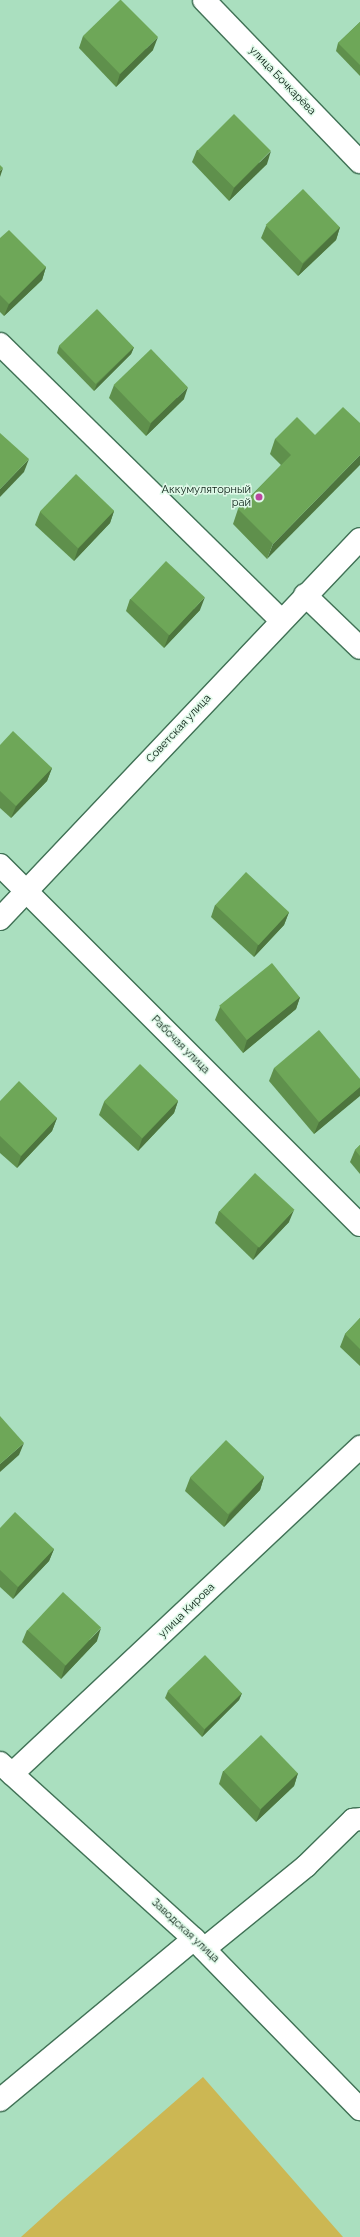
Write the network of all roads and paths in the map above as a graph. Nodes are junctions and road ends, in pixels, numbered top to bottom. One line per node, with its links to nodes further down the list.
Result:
1 (204, 0): 2 (street, улица Бочкарёва)
2 (360, 162)
3 (0, 344): 6 (street)
4 (360, 539): 5 (street, Советская улица)
5 (306, 595): 6 (street, Советская улица); 7 (street)
6 (281, 620): 9 (street, Советская улица)
7 (360, 648)
8 (0, 866): 9 (street, Рабочая улица)
9 (26, 892): 10 (street, Советская улица); 11 (street, Рабочая улица)
10 (0, 919)
11 (360, 1225)
12 (360, 1447): 13 (street, улица Кирова)
13 (6, 1769): 15 (street, Заводская улица)
14 (360, 1819): 15 (street)
15 (199, 1944): 16 (street); 17 (street, Заводская улица)
16 (0, 2100)
17 (360, 2109)

